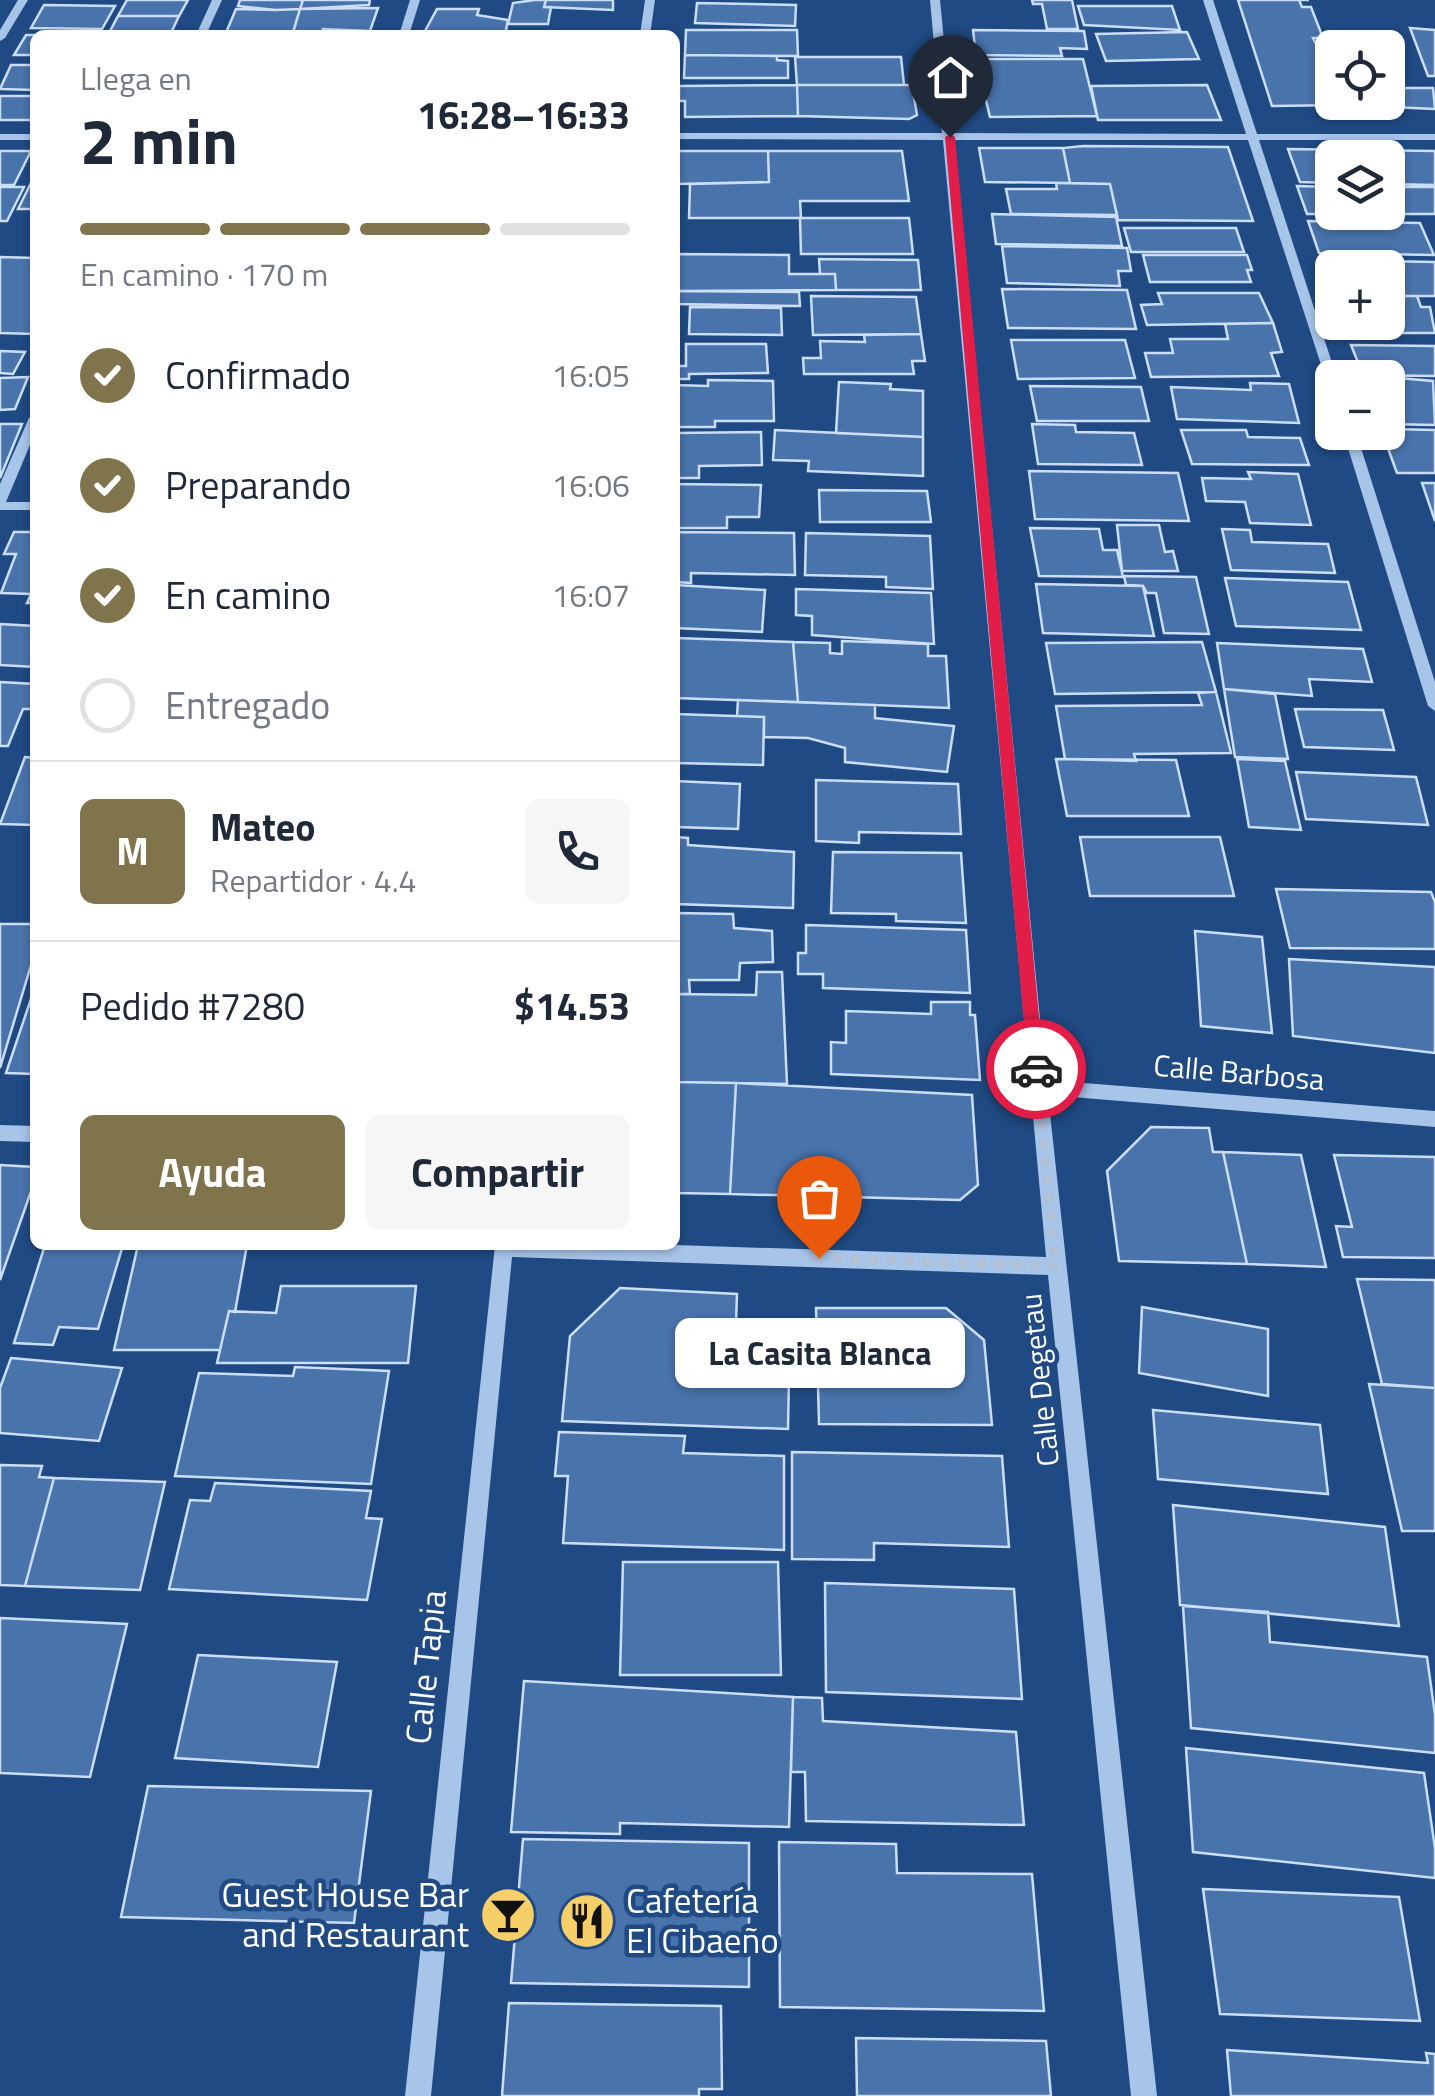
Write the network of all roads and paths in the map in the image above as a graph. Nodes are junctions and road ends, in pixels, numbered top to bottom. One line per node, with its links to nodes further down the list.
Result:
1 (23, 0): 10 (street)
2 (216, 0): 7 (street)
3 (415, 0): 8 (street)
4 (650, 0): 9 (street)
5 (935, 0): 14 (street, Calle Degetau)
6 (1208, 0): 11 (street)
7 (203, 30)
8 (406, 30)
9 (647, 30)
10 (0, 38)
11 (1255, 135): 14 (street); 15 (street); 17 (street)
12 (680, 136): 14 (street)
13 (30, 137): 16 (street)
14 (950, 137): 23 (street, Calle Degetau)
15 (1435, 137)
16 (0, 138)
17 (1326, 360)
18 (30, 430): 20 (street)
19 (1355, 450): 22 (street)
20 (0, 503): 21 (street)
21 (30, 506)
22 (1435, 706)
23 (1038, 1087): 24 (street, Calle Barbosa); 29 (street, Calle Degetau)
24 (1435, 1118)
25 (0, 1133): 26 (street)
26 (30, 1134)
27 (504, 1250): 30 (street, Calle Tapia)
28 (614, 1250): 29 (street)
29 (1056, 1266): 31 (street, Calle Degetau)
30 (418, 2096)
31 (1144, 2096)

